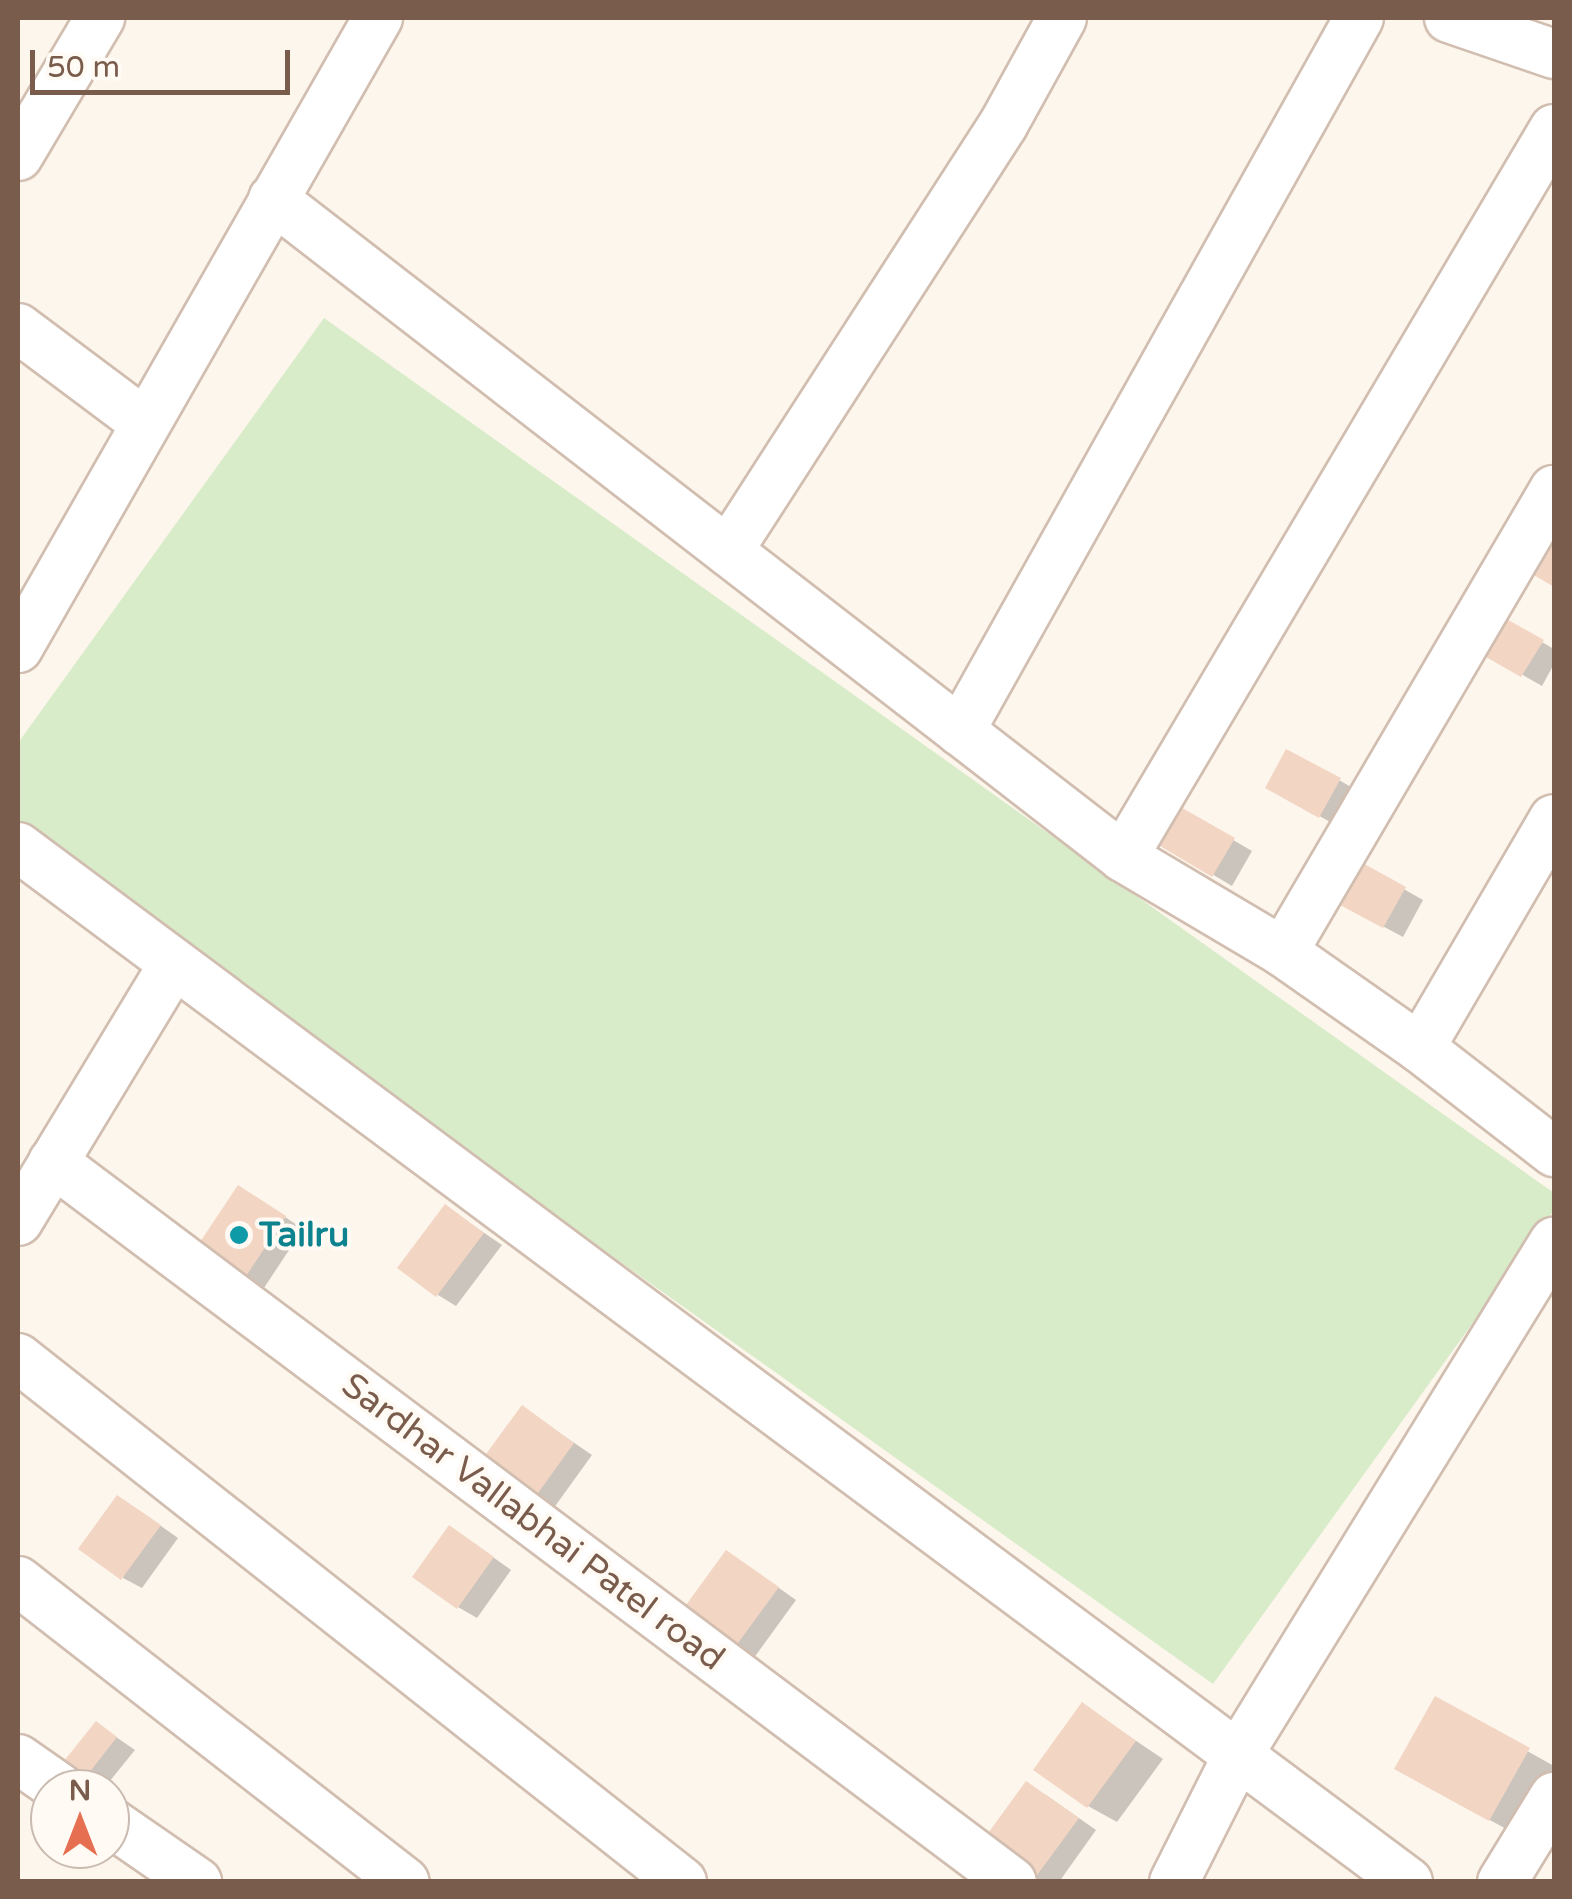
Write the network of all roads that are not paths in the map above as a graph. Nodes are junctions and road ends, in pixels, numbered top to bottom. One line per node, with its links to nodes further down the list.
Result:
1 (100, 18): 8 (street)
2 (378, 18): 9 (street)
3 (1062, 18): 13 (street)
4 (1359, 18): 15 (street)
5 (1448, 18): 6 (street)
6 (1554, 54)
7 (1554, 129): 18 (street)
8 (18, 156)
9 (273, 199): 11 (street); 13 (street)
10 (18, 328): 11 (street)
11 (145, 423): 14 (street)
12 (1554, 490): 19 (street)
13 (728, 551): 15 (street)
14 (18, 648)
15 (960, 730): 18 (street)
16 (1554, 819): 21 (street)
17 (18, 847): 20 (street)
18 (1123, 857): 19 (street)
19 (1283, 952): 21 (street)
20 (174, 963): 23 (street); 28 (street)
21 (1420, 1048): 22 (street)
22 (1554, 1152)
23 (54, 1162): 24 (street); 34 (street, Sardhar Vallabhai Patel road)
24 (18, 1221)
25 (1554, 1242): 28 (street)
26 (18, 1358): 33 (street)
27 (18, 1583): 32 (street)
28 (1238, 1755): 35 (street); 36 (street)
29 (1554, 1797): 37 (street)
30 (130, 1836): 31 (street)
31 (197, 1882)
32 (405, 1882)
33 (682, 1882)
34 (1012, 1882)
35 (1174, 1882)
36 (1408, 1882)
37 (1502, 1882)

